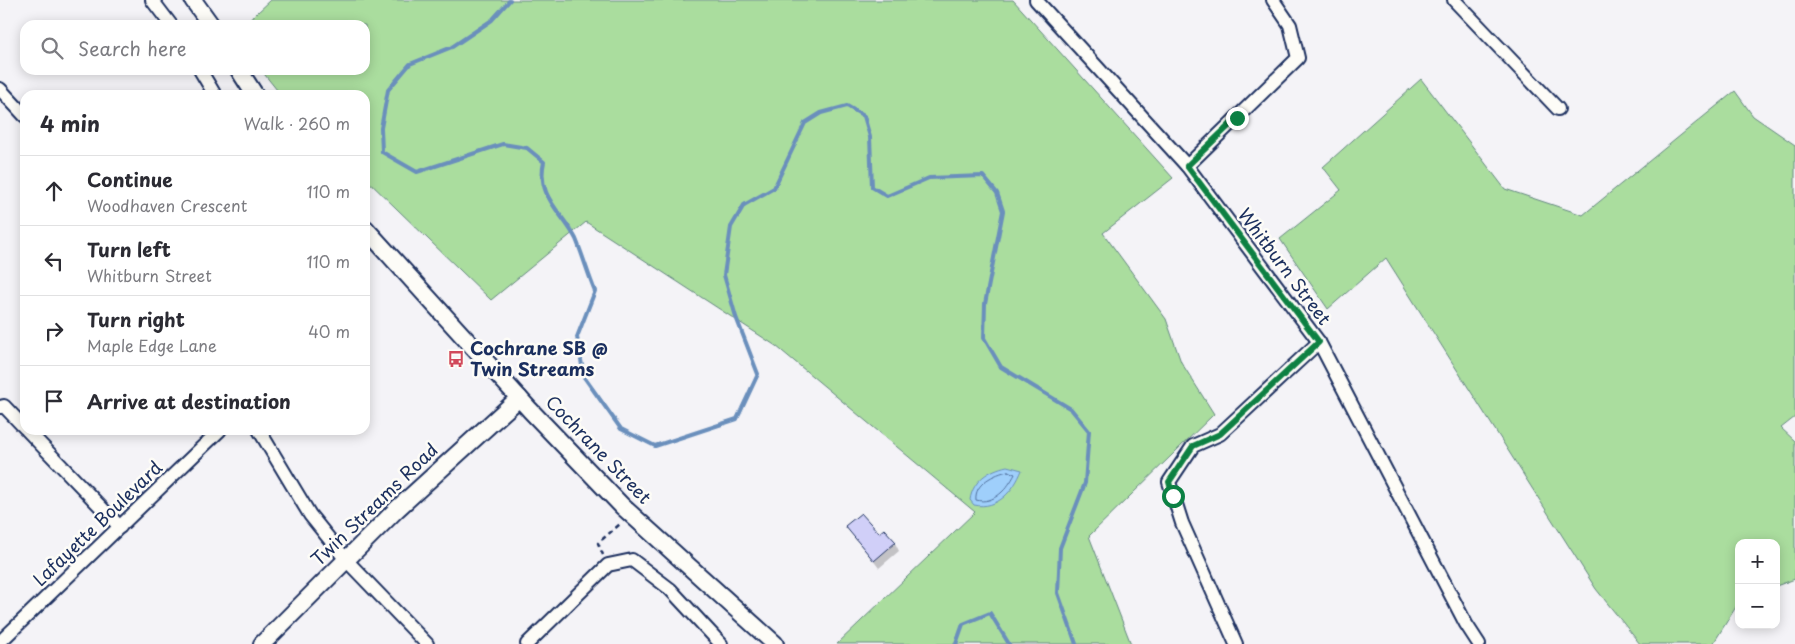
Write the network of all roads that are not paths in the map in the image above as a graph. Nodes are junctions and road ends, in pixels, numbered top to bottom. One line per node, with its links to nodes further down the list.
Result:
1 (152, 0): 6 (street)
2 (192, 0): 7 (street)
3 (1036, 0): 15 (street, Whitburn Street)
4 (1273, 0): 15 (street)
5 (1454, 0): 13 (street)
6 (167, 20)
7 (207, 20)
8 (203, 75): 11 (street)
9 (242, 75): 12 (street)
10 (0, 89): 14 (street)
11 (212, 90)
12 (252, 90)
13 (1558, 109)
14 (20, 111)
15 (1187, 166): 17 (street, Whitburn Street)
16 (370, 234): 18 (street, Cochrane Street)
17 (1319, 342): 32 (street); 33 (street, Whitburn Street)
18 (519, 398): 25 (street, Twin Streams Road); 31 (street, Cochrane Street)
19 (0, 407): 20 (street)
20 (20, 423)
21 (32, 435): 24 (street)
22 (215, 435): 24 (street, Lafayette Boulevard)
23 (262, 435): 25 (street)
24 (120, 527): 26 (street, Lafayette Boulevard)
25 (347, 561): 27 (street, Twin Streams Road); 28 (street)
26 (0, 642)
27 (262, 644)
28 (426, 644)
29 (527, 644): 30 (street)
30 (722, 644)
31 (775, 644)
32 (1236, 644)
33 (1479, 644)

